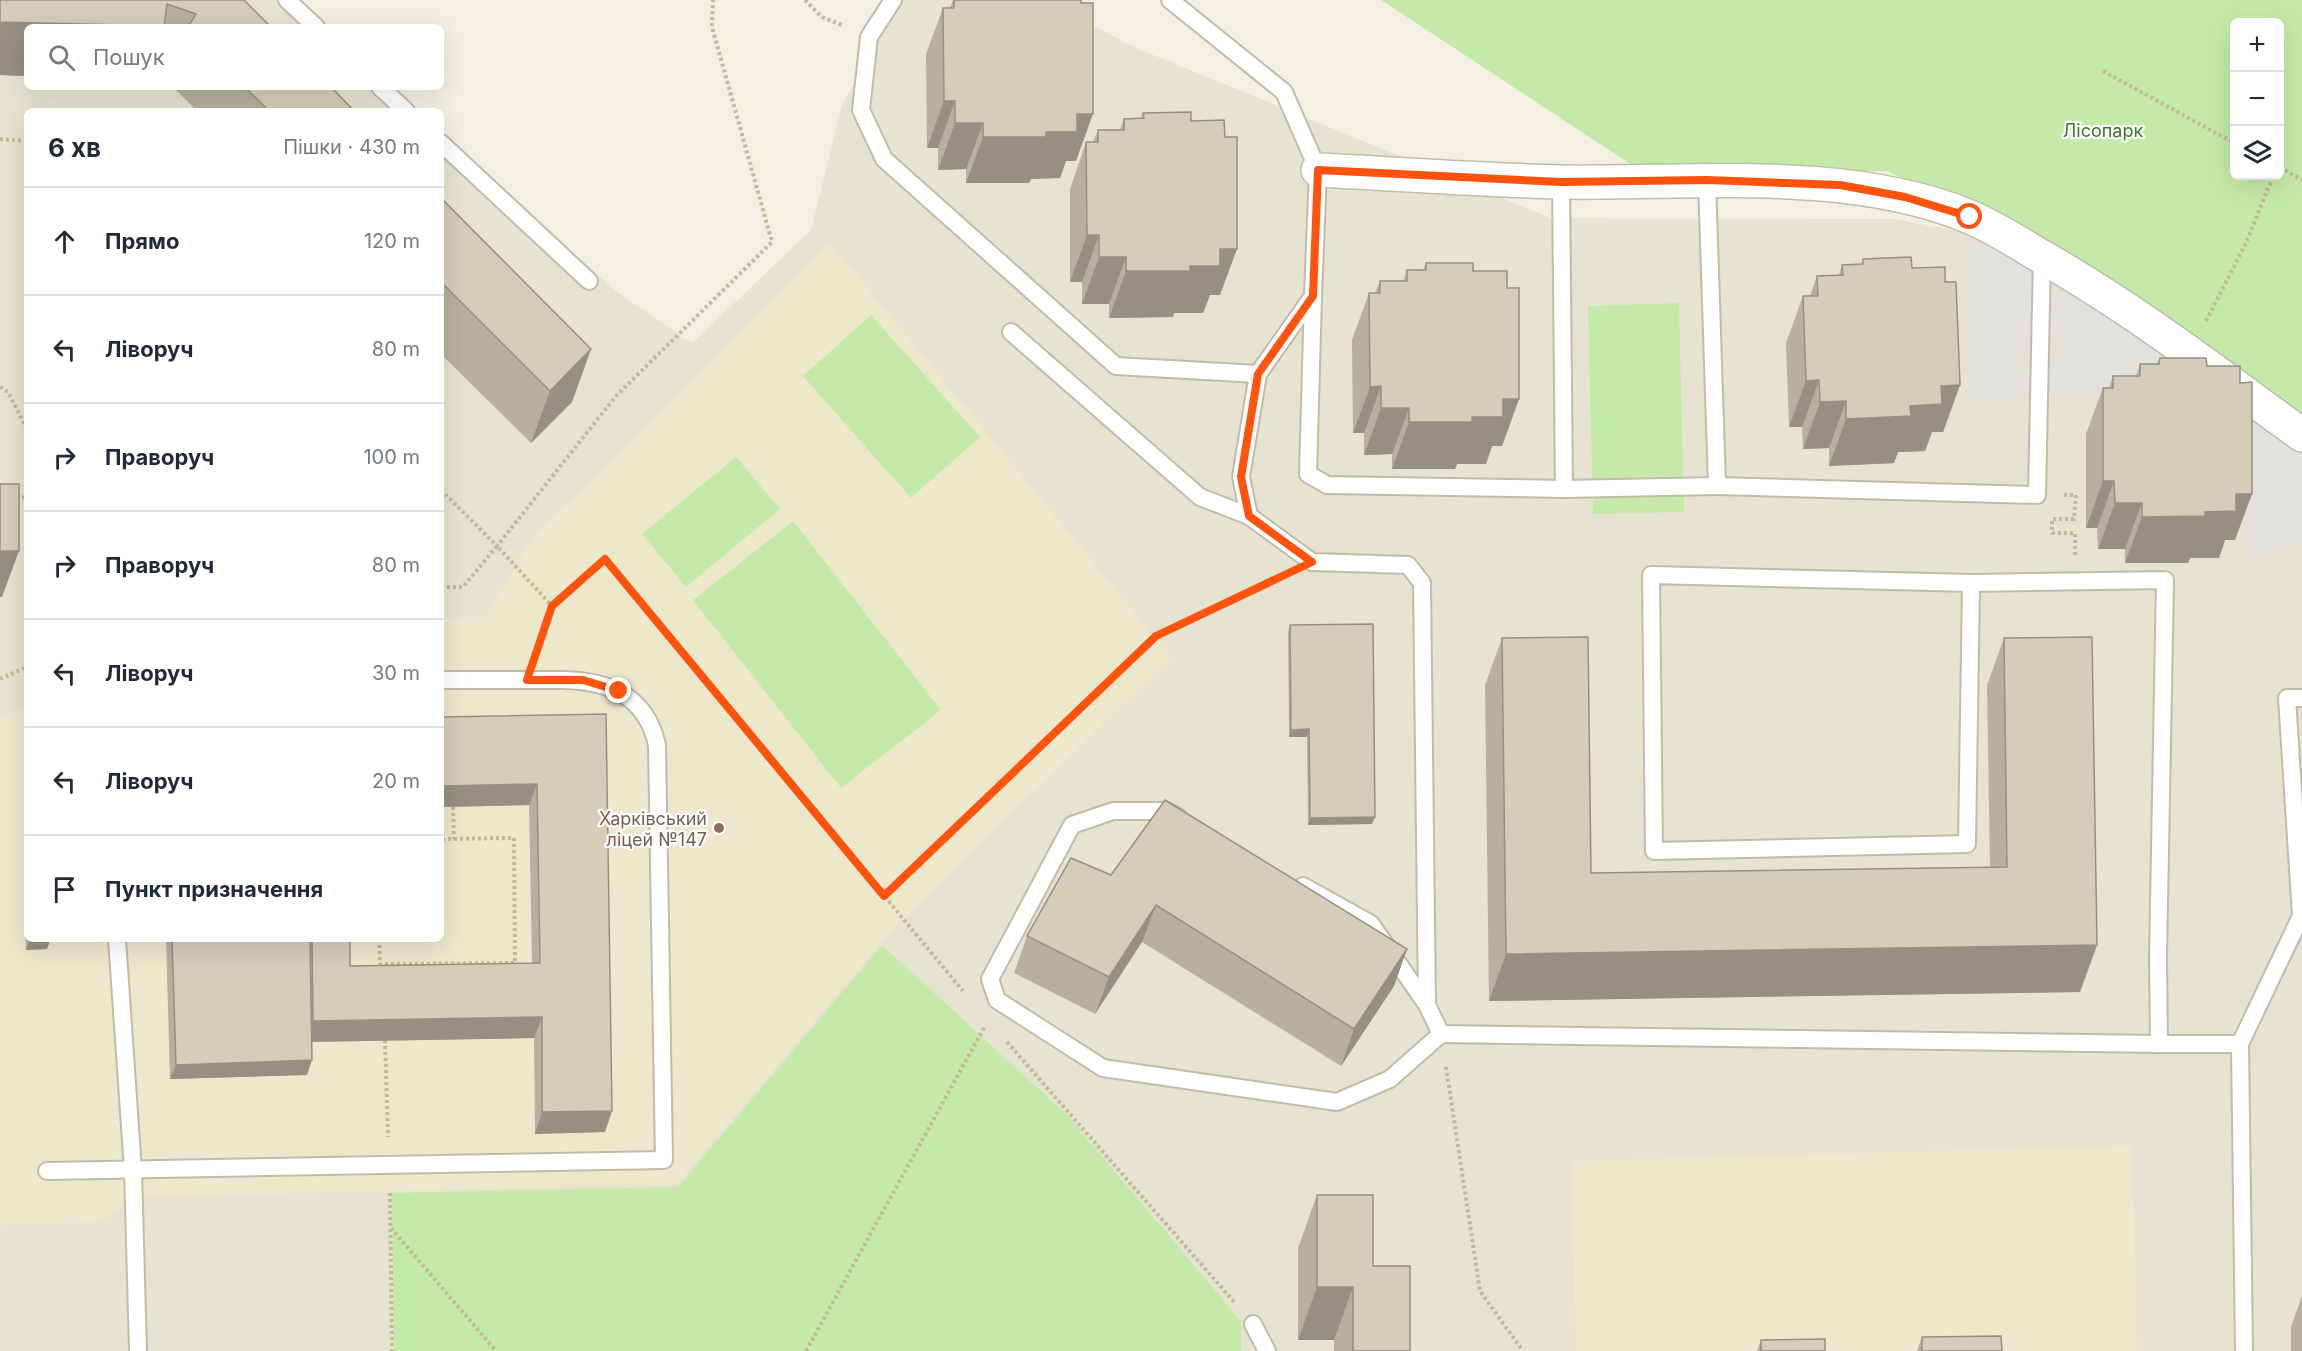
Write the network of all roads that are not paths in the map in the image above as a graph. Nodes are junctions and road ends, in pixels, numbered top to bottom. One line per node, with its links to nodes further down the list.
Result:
1 (287, 0): 4 (lane)
2 (893, 0): 15 (lane)
3 (1170, 0): 8 (lane)
4 (313, 24)
5 (383, 90): 6 (lane)
6 (403, 108)
7 (444, 146): 12 (lane)
8 (1318, 170): 10 (street); 13 (lane)
9 (1707, 180): 10 (street); 11 (street); 17 (lane)
10 (1561, 182): 18 (lane)
11 (2042, 256): 16 (street); 17 (lane)
12 (589, 281)
13 (1313, 296): 15 (lane); 18 (lane)
14 (1011, 332): 19 (lane)
15 (1258, 374): 19 (lane)
16 (2302, 435)
17 (1717, 486): 18 (lane)
18 (1564, 489)
19 (1249, 516): 27 (lane)
20 (1971, 583): 20 (lane); 29 (lane)
21 (444, 680): 31 (lane)
22 (2302, 698): 25 (lane)
23 (1188, 822): 28 (lane)
24 (1290, 879): 27 (lane)
25 (2301, 916): 30 (lane)
26 (117, 942): 31 (lane)
27 (1427, 1005): 28 (lane)
28 (1441, 1034): 29 (lane)
29 (2159, 1044): 30 (lane)
30 (2240, 1044): 36 (lane)
31 (133, 1170): 32 (lane); 34 (lane)
32 (47, 1171)
33 (1253, 1324): 35 (lane)
34 (138, 1351)
35 (1267, 1351)
36 (2244, 1351)

